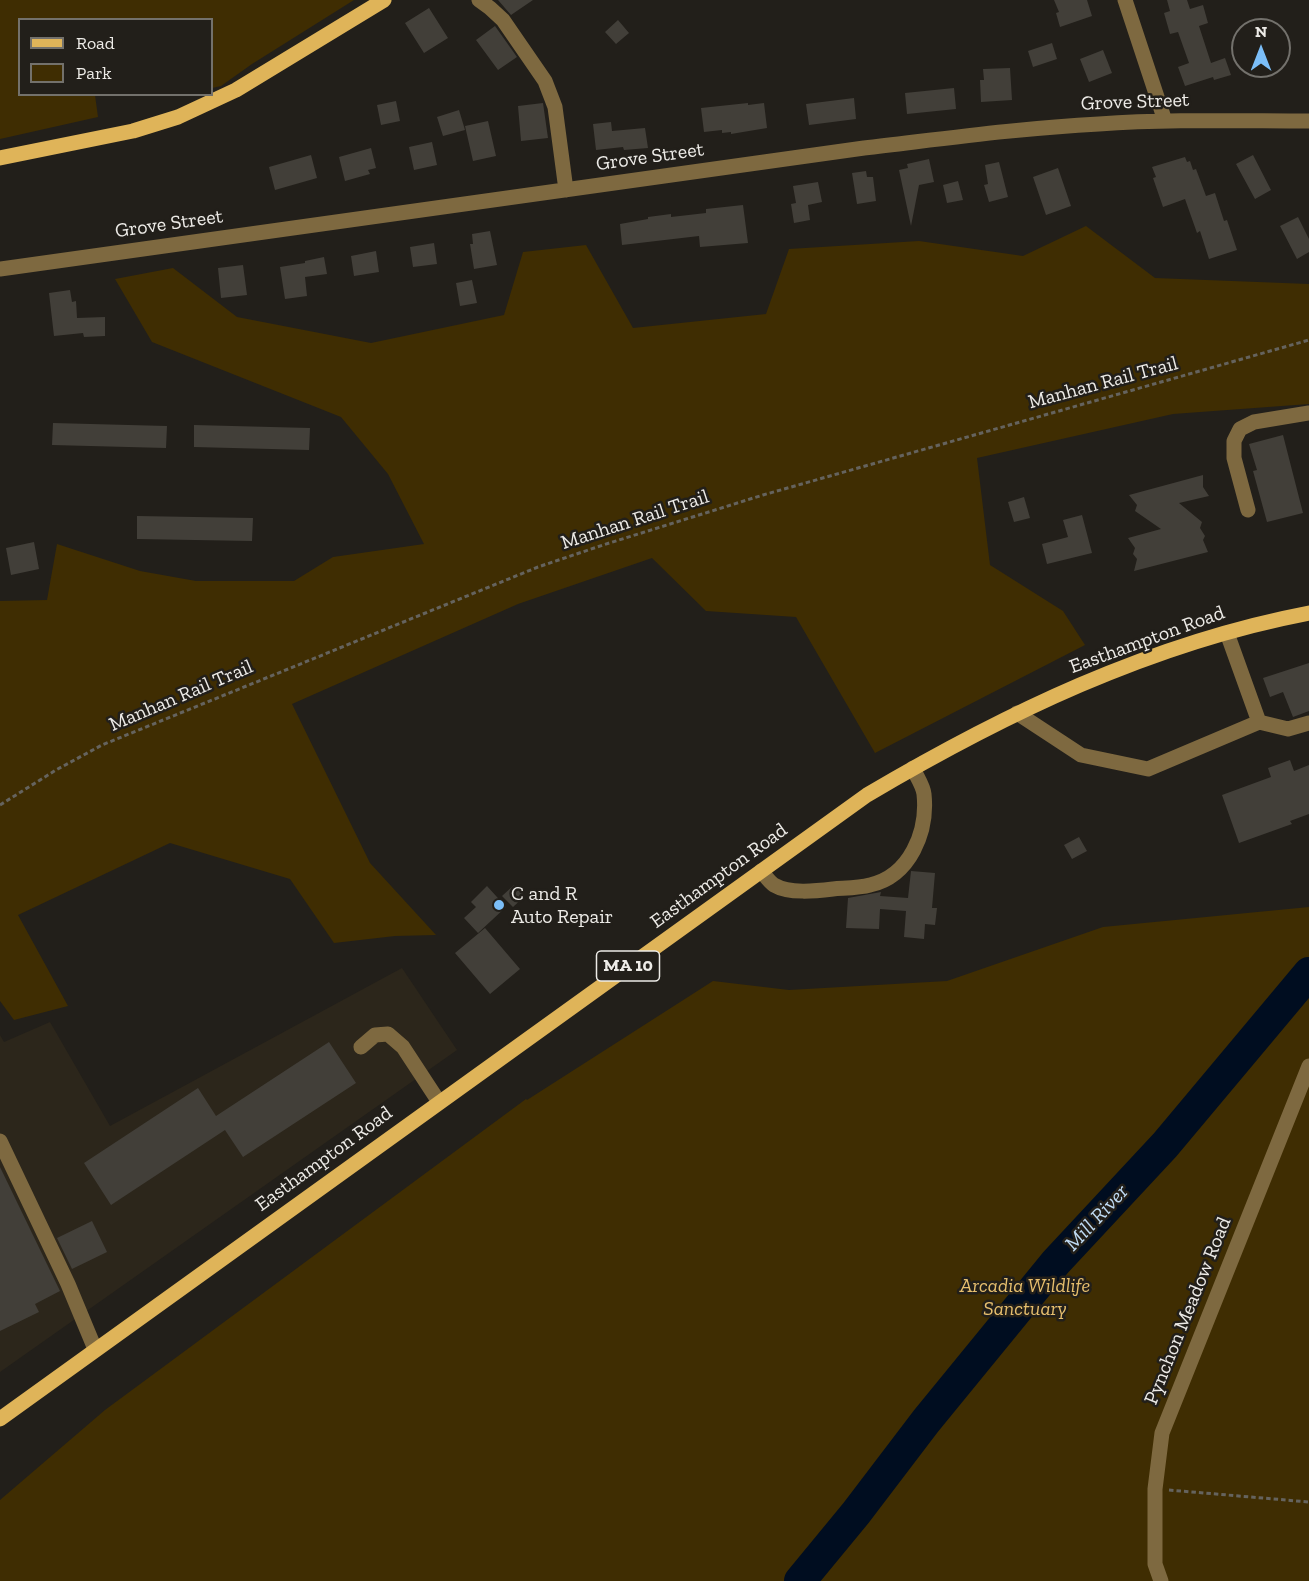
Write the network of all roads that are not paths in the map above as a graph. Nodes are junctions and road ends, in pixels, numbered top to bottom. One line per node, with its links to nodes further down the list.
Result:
1 (384, 0): 6 (main road)
2 (479, 0): 7 (street)
3 (1125, 0): 4 (street)
4 (1165, 121): 5 (street, Grove Street); 7 (street, Grove Street)
5 (1309, 121)
6 (0, 158)
7 (566, 190): 8 (street, Grove Street)
8 (0, 269)
9 (1309, 413): 10 (street)
10 (1248, 510)
11 (1309, 613): 12 (main road, Easthampton Road / MA 10)
12 (1227, 633): 13 (main road, Easthampton Road / MA 10); 14 (street)
13 (1017, 713): 14 (street); 16 (main road, Easthampton Road / MA 10)
14 (1259, 722): 15 (street)
15 (1309, 723)
16 (913, 768): 17 (main road, Easthampton Road / MA 10); 17 (street)
17 (761, 871): 20 (main road, Easthampton Road / MA 10)
18 (361, 1047): 20 (street)
19 (1309, 1066): 24 (street, Pynchon Meadow Road)
20 (439, 1102): 22 (main road, Easthampton Road / MA 10)
21 (0, 1141): 22 (street)
22 (95, 1349): 23 (main road, Easthampton Road / MA 10)
23 (0, 1419)
24 (1161, 1581)

